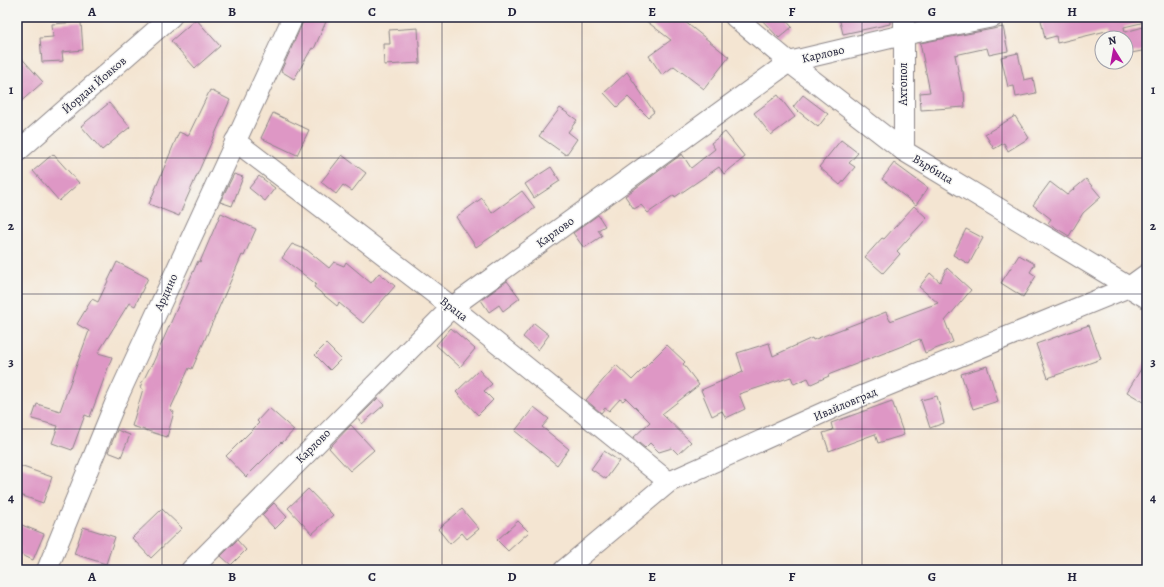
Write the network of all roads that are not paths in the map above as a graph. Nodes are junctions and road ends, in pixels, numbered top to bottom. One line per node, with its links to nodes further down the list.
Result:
1 (171, 17): 9 (street, Йордан Йовков)
2 (292, 17): 7 (street, Ардино)
3 (735, 17): 6 (street, Върбица)
4 (993, 17): 5 (street, Карлово)
5 (904, 26): 6 (street, Карлово); 8 (street, Ахтопол)
6 (789, 62): 8 (street, Върбица); 13 (street, Карлово)
7 (235, 141): 13 (street, Враца); 15 (street, Ардино)
8 (904, 151): 11 (street, Върбица)
9 (17, 152)
10 (1147, 274): 11 (street, Ивайловград)
11 (1130, 287): 12 (street, Върбица); 14 (street, Ивайловград)
12 (1147, 298)
13 (452, 307): 14 (street, Враца); 16 (street, Карлово)
14 (669, 482): 17 (street, Ивайловград)
15 (47, 570)
16 (191, 570)
17 (564, 570)

